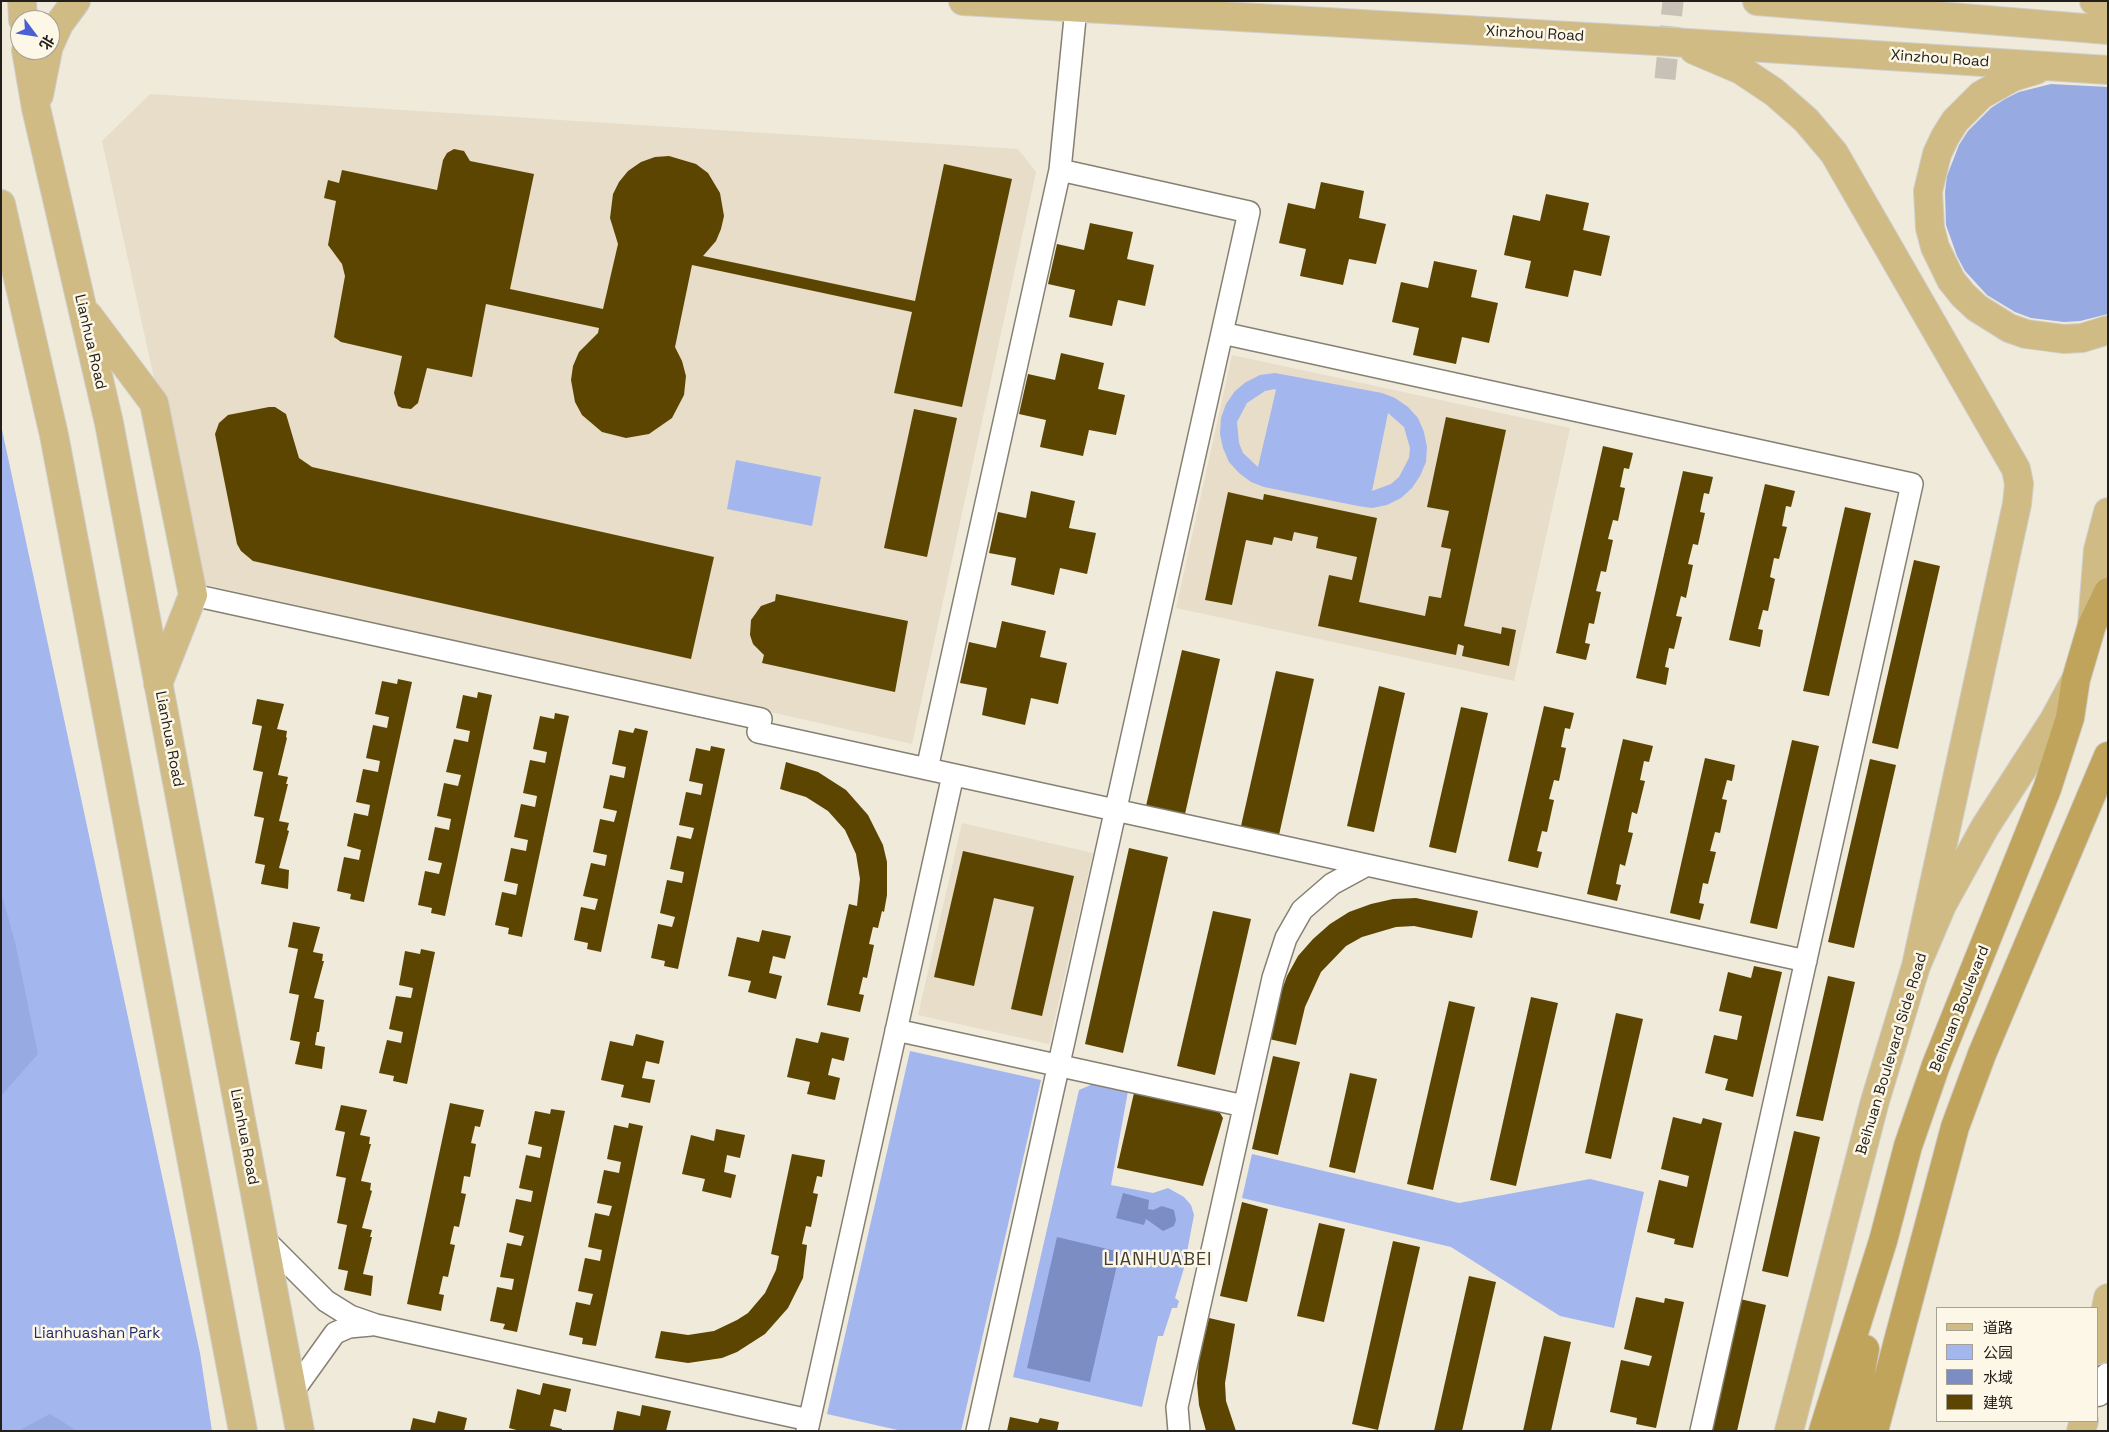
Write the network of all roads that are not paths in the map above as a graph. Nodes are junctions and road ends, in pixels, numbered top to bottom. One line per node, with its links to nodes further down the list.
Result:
1 (76, 1): 7 (main road)
2 (963, 1): 5 (main road, Xinzhou Road)
3 (1757, 1): 8 (main road)
4 (2094, 1): 6 (main road)
5 (1076, 8): 9 (main road, Xinzhou Road); 15 (street)
6 (2108, 12)
7 (60, 23)
8 (2108, 30)
9 (1656, 41): 12 (main road, Xinzhou Road); 32 (main road)
10 (28, 60): 14 (main road, Lianhua Road)
11 (46, 60): 14 (main road)
12 (2067, 67): 13 (main road, Xinzhou Road); 18 (main road)
13 (2108, 70)
14 (36, 108): 17 (main road, Lianhua Road)
15 (1060, 170): 19 (street); 27 (street)
16 (1, 204): 45 (main road)
17 (82, 307): 22 (main road); 25 (main road, Lianhua Road)
18 (2108, 330)
19 (1222, 333): 29 (street); 31 (street)
20 (2108, 512): 23 (main road)
21 (2108, 592): 23 (highway, Beihuan Boulevard)
22 (193, 594): 25 (main road); 27 (street)
23 (2092, 625): 24 (highway, Beihuan Boulevard)
24 (2076, 679): 32 (main road, Beihuan Boulevard Side Road); 37 (highway, Beihuan Boulevard)
25 (158, 684): 36 (main road, Lianhua Road)
26 (2108, 756): 53 (highway)
27 (926, 769): 28 (street)
28 (953, 774): 29 (street); 33 (street)
29 (1116, 810): 30 (street); 34 (street)
30 (1367, 865): 31 (street); 35 (street)
31 (1806, 961): 49 (street)
32 (1916, 966): 50 (main road, Beihuan Boulevard Side Road)
33 (896, 1030): 34 (street); 44 (street)
34 (1059, 1066): 35 (street); 47 (street)
35 (1244, 1106): 48 (street)
36 (263, 1238): 39 (street); 43 (main road, Lianhua Road)
37 (1883, 1241): 51 (highway, Beihuan Boulevard); 52 (highway)
38 (2108, 1298): 40 (main road)
39 (376, 1325): 43 (street); 44 (street)
40 (2099, 1345)
41 (2108, 1376): 42 (street)
42 (2099, 1391)
43 (292, 1393): 46 (main road, Lianhua Road)
44 (808, 1425)
45 (243, 1431)
46 (300, 1431)
47 (977, 1431)
48 (1179, 1431)
49 (1701, 1431)
50 (1789, 1431)
51 (1823, 1431)
52 (1850, 1431)
53 (1874, 1431)

